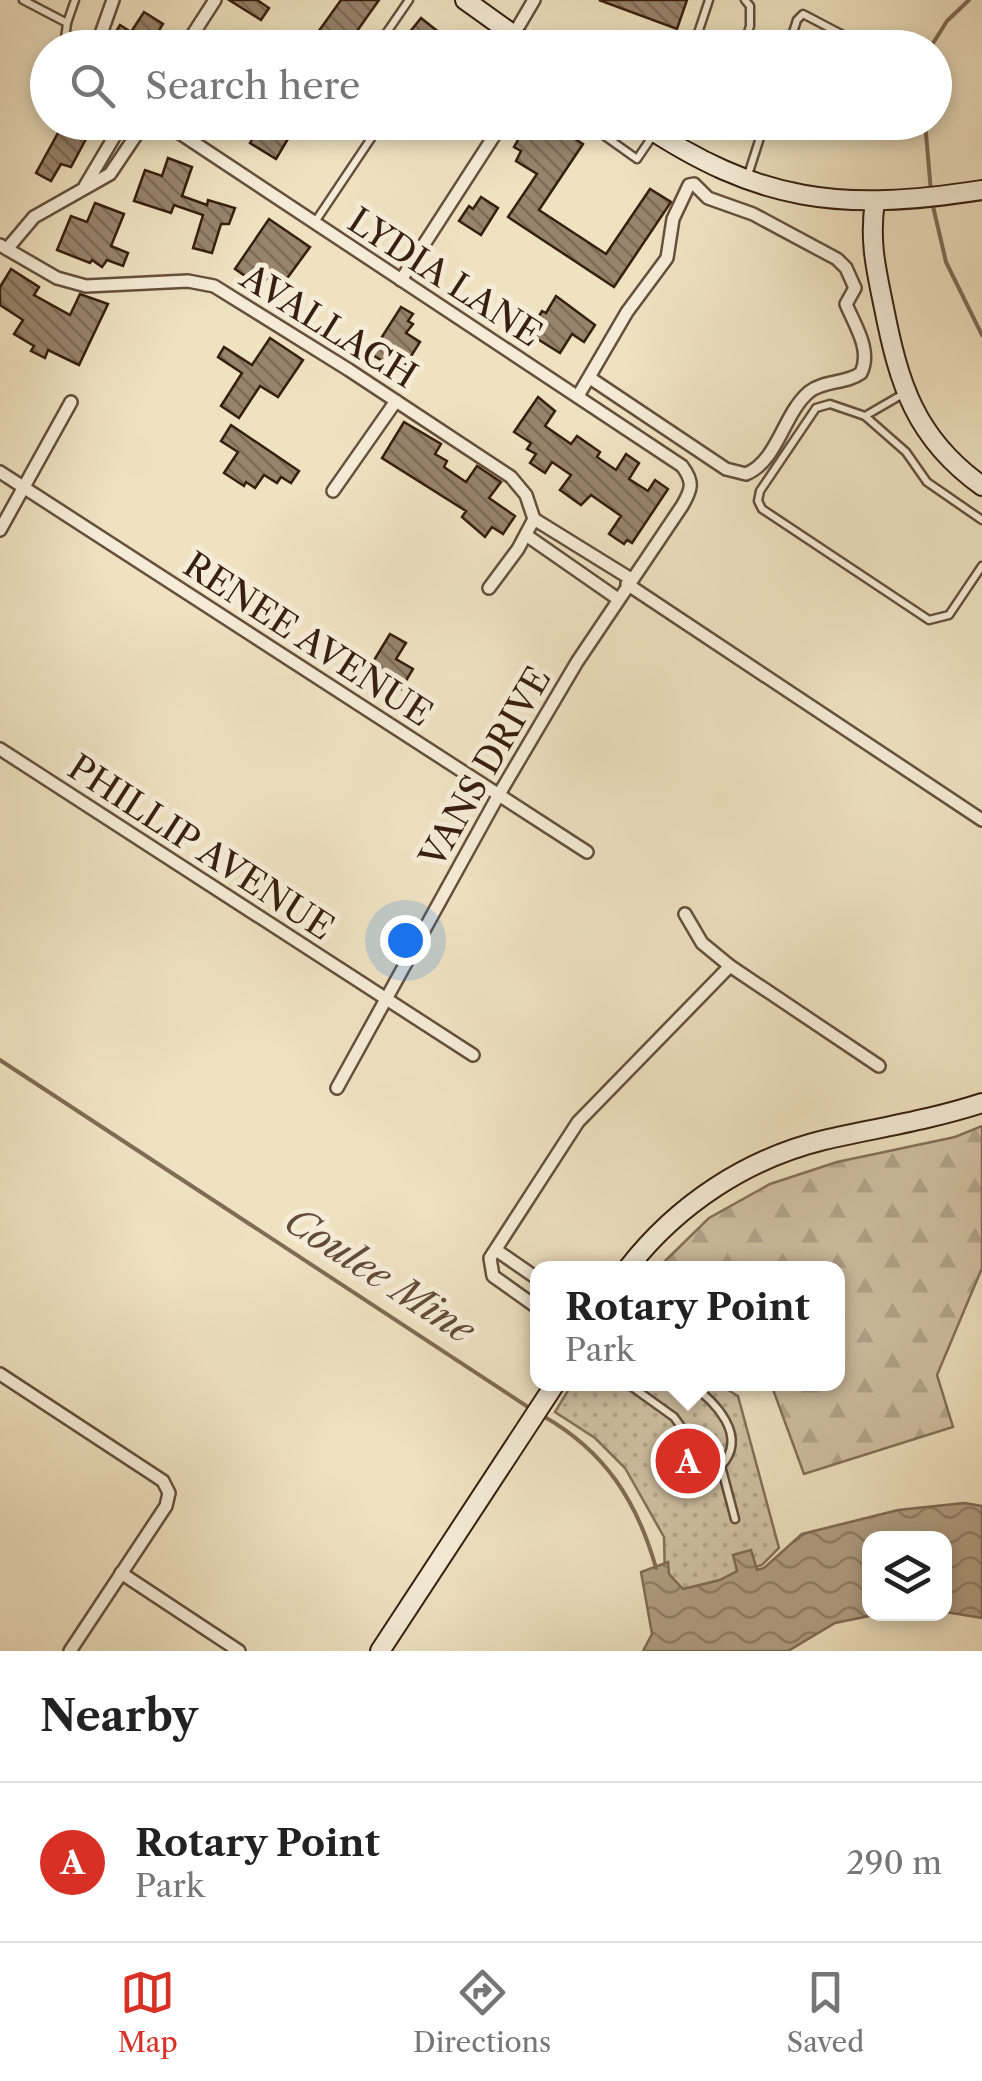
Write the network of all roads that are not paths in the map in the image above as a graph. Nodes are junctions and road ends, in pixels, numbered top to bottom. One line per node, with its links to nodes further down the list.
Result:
1 (23, 0): 10 (lane)
2 (75, 0): 10 (lane)
3 (113, 0): 12 (street)
4 (215, 0): 13 (street)
5 (410, 0): 14 (lane)
6 (465, 0): 15 (street)
7 (534, 0): 16 (street)
8 (709, 0): 17 (lane)
9 (744, 0): 18 (lane)
10 (67, 23): 11 (lane)
11 (66, 30)
12 (102, 30)
13 (196, 30)
14 (389, 30)
15 (508, 30)
16 (516, 30)
17 (698, 30)
18 (749, 30)
19 (794, 30): 20 (lane)
20 (834, 30)
21 (112, 140): 31 (street)
22 (133, 140): 31 (street)
23 (190, 140): 34 (street, LYDIA LANE)
24 (370, 140): 34 (lane)
25 (491, 140): 36 (street)
26 (610, 140): 27 (lane)
27 (643, 140)
28 (666, 140): 30 (street)
29 (759, 140): 30 (lane)
30 (746, 181): 33 (street)
31 (83, 189): 35 (street)
32 (982, 190): 33 (street)
33 (875, 200): 37 (street)
34 (314, 223): 36 (street, LYDIA LANE)
35 (3, 247): 43 (street, AVALLACH)
36 (402, 280): 41 (street, LYDIA LANE)
37 (890, 340): 38 (street); 40 (street)
38 (865, 347): 39 (street); 39 (street)
39 (590, 378): 41 (street)
40 (905, 394): 44 (lane); 47 (street)
41 (578, 396): 46 (street, LYDIA LANE)
42 (71, 402): 48 (street)
43 (396, 402): 49 (street); 50 (street, AVALLACH)
44 (865, 416): 51 (lane); 54 (lane)
45 (0, 472): 48 (street, RENEE AVENUE)
46 (692, 482): 55 (street, VANS DRIVE)
47 (982, 486)
48 (24, 487): 52 (street); 59 (street, RENEE AVENUE)
49 (333, 492)
50 (534, 519): 53 (street); 55 (street, AVALLACH)
51 (982, 520)
52 (0, 530)
53 (526, 535): 56 (street); 57 (street)
54 (982, 566)
55 (629, 582): 57 (street, VANS DRIVE); 60 (street, AVALLACH)
56 (489, 588)
57 (618, 599): 59 (street, VANS DRIVE)
58 (0, 749): 64 (street, PHILLIP AVENUE)
59 (498, 796): 61 (street, RENEE AVENUE); 64 (street, VANS DRIVE)
60 (982, 820)
61 (587, 852)
62 (685, 914): 63 (street)
63 (730, 966): 66 (street); 69 (street)
64 (387, 1000): 65 (street, PHILLIP AVENUE); 67 (street, VANS DRIVE)
65 (473, 1055)
66 (879, 1066)
67 (337, 1088)
68 (982, 1103): 70 (street)
69 (496, 1250): 71 (street); 72 (street)
70 (634, 1261)
71 (530, 1273)
72 (530, 1303)
73 (0, 1374): 79 (street)
74 (550, 1391): 82 (street)
75 (638, 1391): 77 (lane)
76 (699, 1391): 77 (lane)
77 (721, 1466): 78 (lane)
78 (735, 1519)
79 (121, 1574): 80 (street); 81 (street)
80 (70, 1651)
81 (239, 1651)
82 (380, 1651)

